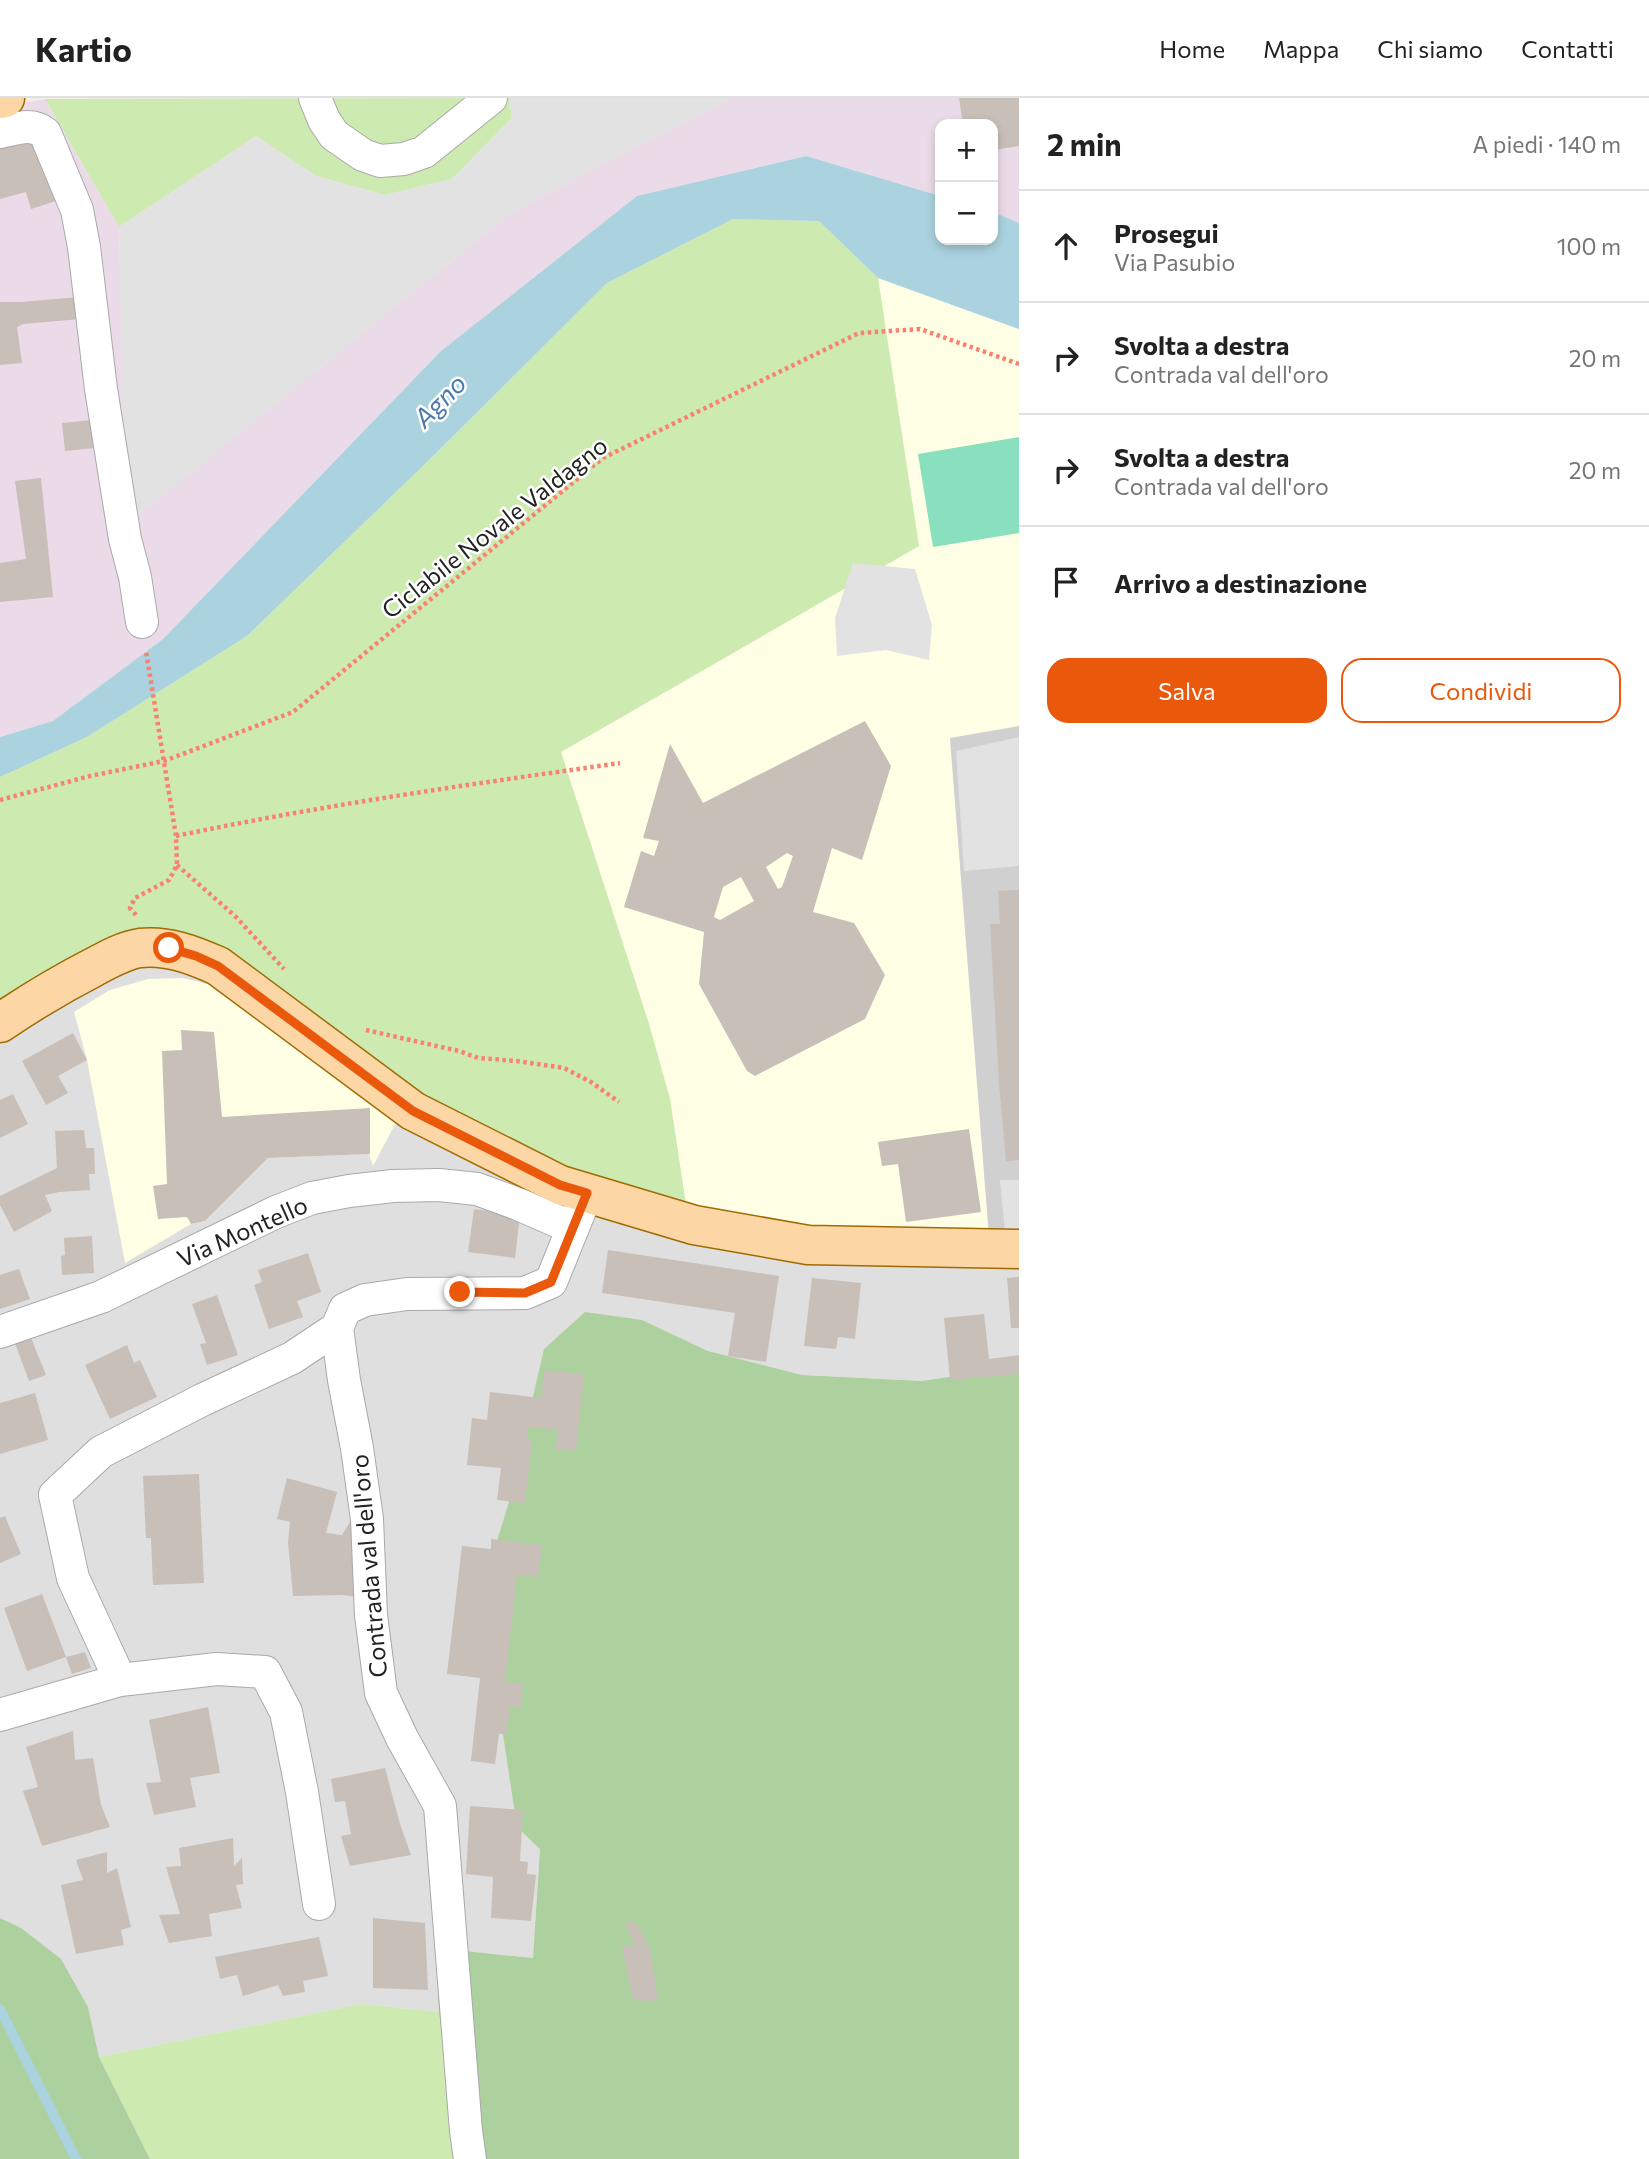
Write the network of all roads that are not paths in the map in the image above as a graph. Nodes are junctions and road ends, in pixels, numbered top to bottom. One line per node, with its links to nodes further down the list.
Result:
1 (315, 98): 2 (street)
2 (491, 98)
3 (0, 132): 4 (street)
4 (142, 622)
5 (0, 1023): 6 (main road)
6 (580, 1210): 7 (main road); 8 (street); 9 (street, Via Montello)
7 (1019, 1249)
8 (337, 1328): 10 (street); 13 (street, Contrada val dell'oro)
9 (0, 1332)
10 (120, 1680): 11 (street); 12 (street)
11 (0, 1715)
12 (319, 1904)
13 (470, 2159)

